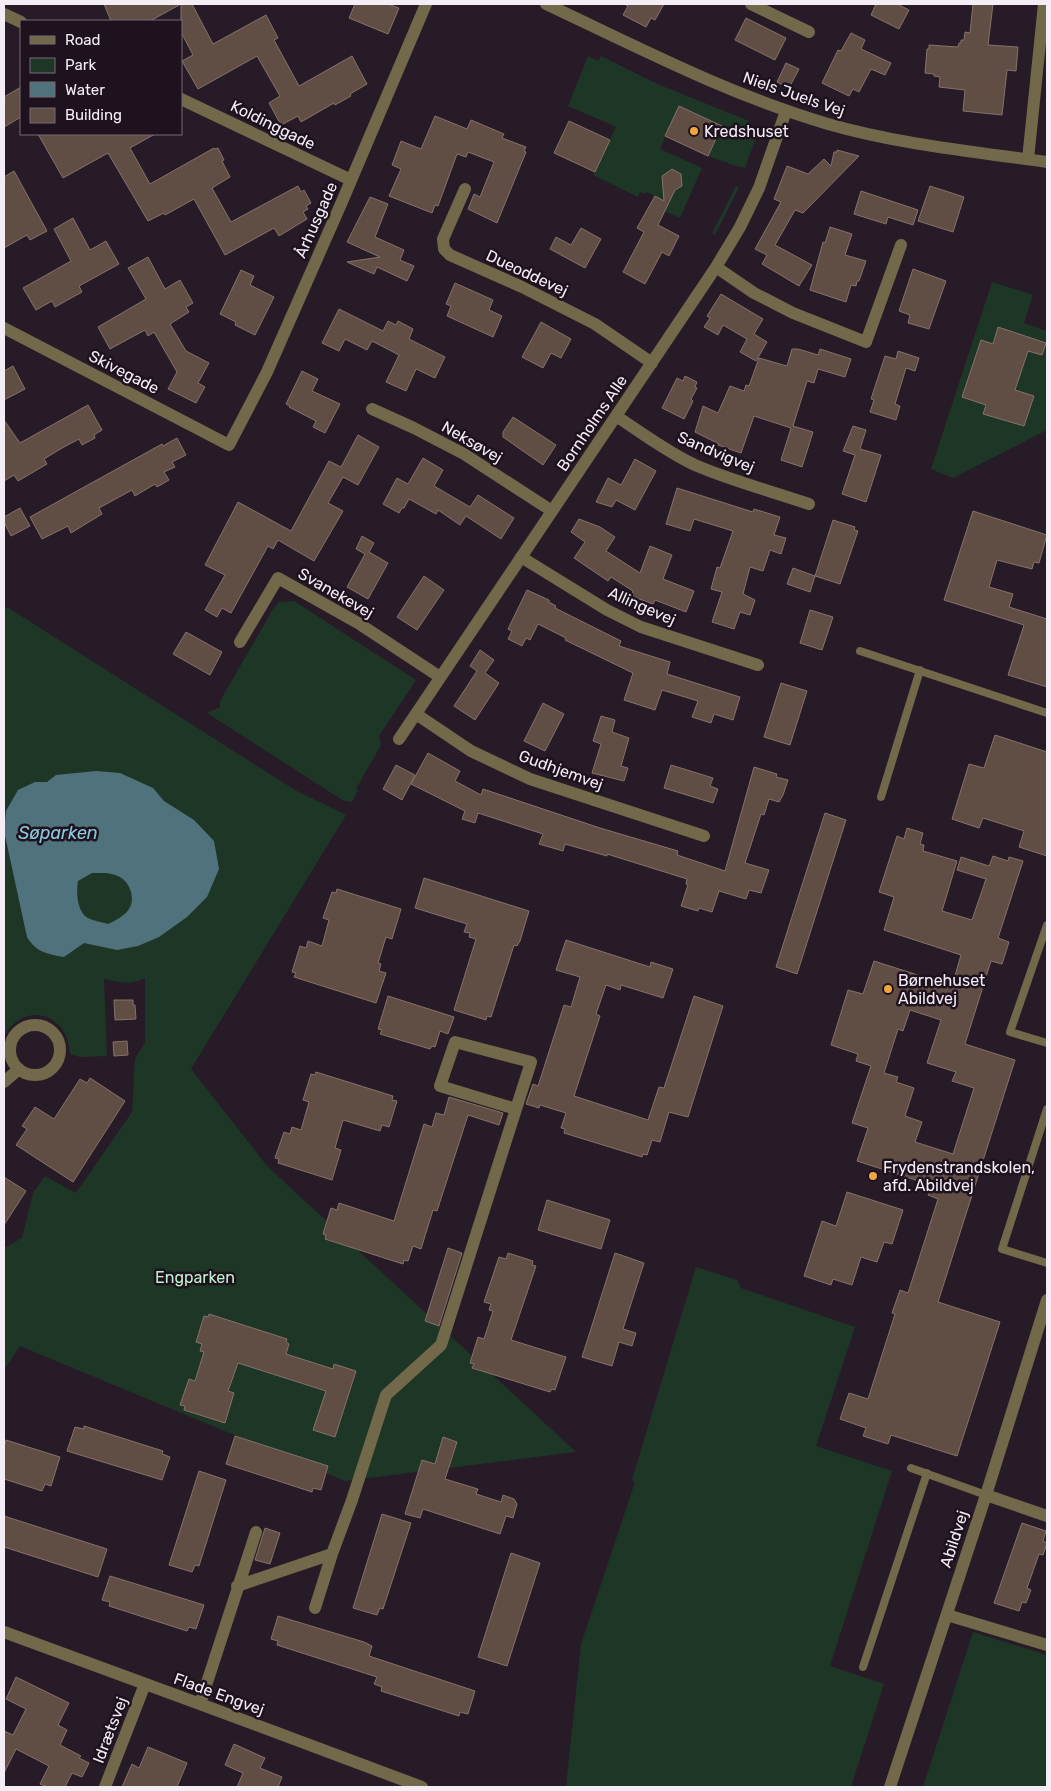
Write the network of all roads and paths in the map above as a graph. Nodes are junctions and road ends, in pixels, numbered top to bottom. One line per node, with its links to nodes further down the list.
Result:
1 (426, 4): 13 (street, Århusgade)
2 (546, 4): 10 (street, Niels Juels Vej)
3 (751, 4): 7 (street)
4 (1044, 4): 8 (street)
5 (4, 14): 6 (street)
6 (20, 22)
7 (809, 32)
8 (1043, 63): 11 (street)
9 (182, 99): 13 (street, Koldinggade)
10 (786, 111): 11 (street, Niels Juels Vej); 16 (street, Bornholms Alle)
11 (1028, 159): 12 (street, Niels Juels Vej)
12 (1047, 162)
13 (351, 180): 21 (street, Århusgade)
14 (465, 189): 18 (street, Dueoddevej)
15 (901, 246): 16 (street)
16 (716, 267): 18 (street, Bornholms Alle)
17 (4, 328): 21 (street, Skivegade)
18 (652, 363): 20 (street, Bornholms Alle)
19 (372, 409): 23 (street, Neksøvej)
20 (616, 416): 22 (street, Sandvigvej); 23 (street, Bornholms Alle)
21 (228, 445)
22 (809, 504)
23 (552, 511): 24 (street, Bornholms Alle)
24 (522, 557): 27 (street, Allingevej); 29 (street, Bornholms Alle)
25 (240, 642): 29 (street, Svanekevej)
26 (860, 650): 28 (lane)
27 (758, 665)
28 (920, 670): 30 (lane); 33 (lane)
29 (440, 677): 31 (street, Bornholms Alle)
30 (1047, 713)
31 (416, 714): 32 (street, Bornholms Alle); 34 (street, Gudhjemvej)
32 (399, 739)
33 (881, 797)
34 (704, 836)
35 (1047, 925): 36 (lane)
36 (1047, 1043)
37 (19, 1069): 37 (street); 38 (street)
38 (4, 1082)
39 (516, 1109): 39 (street); 48 (street)
40 (1047, 1109): 41 (lane)
41 (1047, 1263)
42 (1047, 1300): 45 (street, Abildvej)
43 (911, 1468): 44 (lane)
44 (927, 1473): 45 (lane); 54 (lane)
45 (986, 1495): 46 (street); 51 (street, Abildvej)
46 (1047, 1516)
47 (256, 1532): 49 (street)
48 (332, 1554): 49 (street); 50 (street)
49 (237, 1586): 56 (street)
50 (315, 1608)
51 (947, 1615): 53 (street); 59 (street, Abildvej)
52 (4, 1632): 55 (street, Flade Engvej)
53 (1047, 1645)
54 (863, 1667)
55 (145, 1684): 56 (street, Flade Engvej); 57 (street, Idrætsvej)
56 (200, 1704): 58 (street, Flade Engvej)
57 (105, 1787)
58 (422, 1787)
59 (890, 1787)

